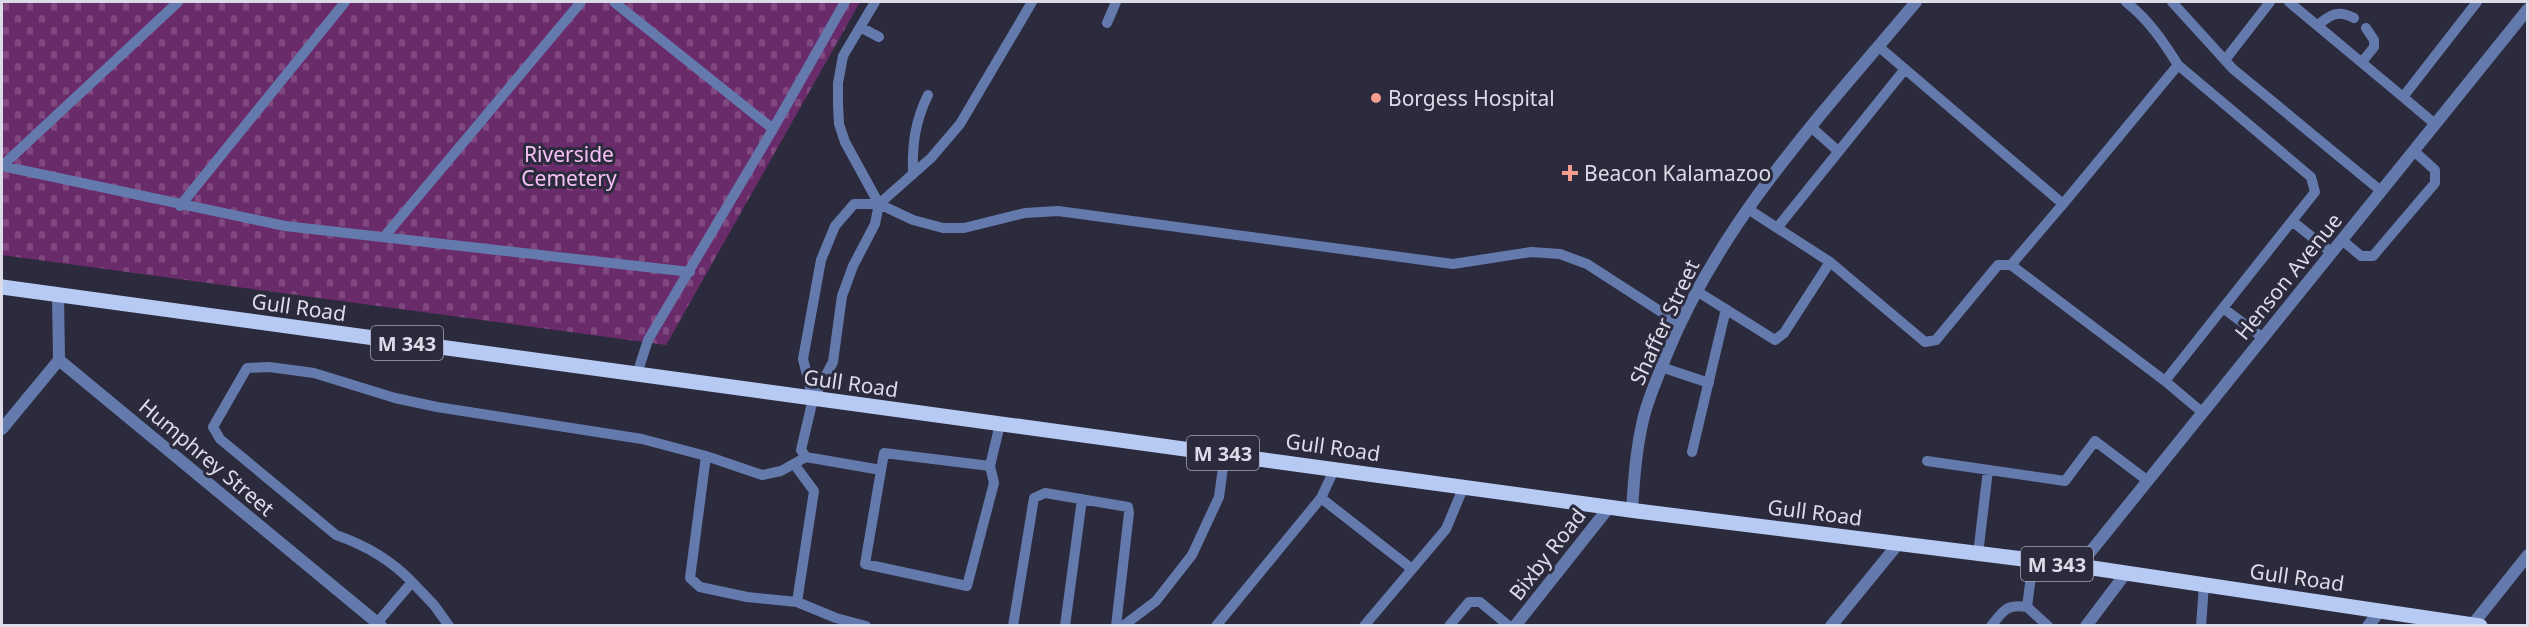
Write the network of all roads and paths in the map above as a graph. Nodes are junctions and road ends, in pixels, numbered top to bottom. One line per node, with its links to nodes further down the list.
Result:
1 (178, 2): 34 (lane)
2 (345, 2): 39 (lane)
3 (580, 2): 43 (lane)
4 (614, 2): 31 (lane)
5 (845, 2): 31 (lane)
6 (875, 2): 19 (lane)
7 (1032, 2): 35 (lane)
8 (1116, 2): 17 (lane)
9 (1916, 2): 22 (street, Shaffer Street)
10 (2126, 2): 25 (lane)
11 (2172, 2): 23 (lane)
12 (2270, 2): 23 (lane)
13 (2289, 2): 18 (lane)
14 (2477, 2): 28 (lane)
15 (2528, 9): 29 (street, Henson Avenue)
16 (2354, 18): 18 (lane)
17 (1107, 23)
18 (2318, 25): 24 (lane)
19 (860, 27): 21 (lane); 37 (lane)
20 (2366, 28): 24 (lane)
21 (879, 38)
22 (1878, 46): 26 (lane); 30 (street, Shaffer Street)
23 (2225, 60): 36 (lane)
24 (2362, 62): 28 (lane)
25 (2178, 65): 38 (lane); 41 (lane)
26 (1905, 69): 32 (lane); 38 (lane)
27 (928, 95): 35 (lane)
28 (2403, 97): 29 (lane)
29 (2435, 124): 33 (street, Henson Avenue)
30 (1811, 127): 32 (lane); 40 (street, Shaffer Street)
31 (773, 129): 48 (lane)
32 (1838, 150): 42 (lane)
33 (2414, 151): 36 (street, Henson Avenue); 44 (lane)
34 (2, 166): 39 (lane)
35 (913, 174): 37 (lane)
36 (2381, 191): 44 (street, Henson Avenue)
37 (879, 204): 54 (lane); 61 (lane); 61 (lane)
38 (2063, 204): 47 (lane)
39 (180, 206): 43 (lane)
40 (1748, 209): 42 (lane); 50 (street, Shaffer Street)
41 (2292, 221): 45 (lane); 52 (lane)
42 (1777, 228): 46 (lane)
43 (384, 237): 48 (lane)
44 (2342, 240): 45 (street, Henson Avenue)
45 (2332, 253): 55 (street, Henson Avenue)
46 (1830, 262): 47 (lane); 53 (lane)
47 (2011, 265): 59 (lane)
48 (690, 272): 58 (lane)
49 (2, 287): 51 (main road, Gull Road / M 343)
50 (1695, 290): 53 (lane); 54 (street, Shaffer Street)
51 (58, 296): 56 (street); 58 (main road, Gull Road / M 343)
52 (2223, 308): 55 (lane); 59 (lane)
53 (1726, 309): 60 (lane)
54 (1680, 324): 57 (street, Shaffer Street)
55 (2263, 338): 62 (street, Henson Avenue)
56 (59, 360): 64 (street); 93 (street, Humphrey Street)
57 (1661, 368): 60 (lane); 80 (street, Shaffer Street)
58 (637, 374): 61 (main road, Gull Road / M 343)
59 (2165, 381): 62 (lane)
60 (1709, 383): 65 (lane)
61 (813, 399): 63 (main road, Gull Road / M 343); 68 (lane)
62 (2203, 413): 75 (street, Henson Avenue)
63 (1000, 424): 66 (main road, Gull Road / M 343); 71 (lane)
64 (2, 429)
65 (1692, 452)
66 (1225, 453): 72 (main road, Gull Road / M 343); 100 (lane)
67 (706, 456): 70 (lane); 88 (lane); 90 (lane)
68 (806, 457): 70 (lane); 73 (lane)
69 (1927, 461): 74 (lane)
70 (794, 464): 90 (lane)
71 (990, 466): 73 (lane); 73 (lane)
72 (1335, 468): 76 (main road, Gull Road / M 343); 77 (lane)
73 (881, 470)
74 (1988, 470): 75 (lane); 82 (lane)
75 (2148, 481): 85 (street, Henson Avenue)
76 (1464, 486): 79 (main road, Gull Road / M 343); 86 (lane)
77 (1321, 498): 86 (lane); 101 (lane)
78 (1082, 499): 97 (lane); 98 (lane); 99 (lane)
79 (1610, 506): 80 (main road, Gull Road / M 343); 105 (street, Bixby Road)
80 (1632, 510): 81 (main road, Gull Road / M 343)
81 (1898, 544): 82 (main road, Gull Road / M 343); 106 (street)
82 (1978, 554): 84 (main road, Gull Road / M 343)
83 (2528, 555): 94 (street)
84 (2033, 561): 85 (main road, Gull Road / M 343); 91 (lane)
85 (2079, 566): 87 (main road, Gull Road / M 343)
86 (1412, 569): 102 (lane)
87 (2126, 573): 89 (main road, Gull Road / M 343); 109 (street)
88 (412, 582): 93 (lane); 95 (lane)
89 (2204, 585): 92 (main road, Gull Road / M 343); 110 (lane)
90 (797, 602): 96 (lane)
91 (2027, 607): 107 (lane); 108 (lane)
92 (2380, 611): 94 (main road, Gull Road / M 343); 111 (street)
93 (379, 624)
94 (2475, 625)
95 (449, 626)
96 (866, 626)
97 (1012, 626)
98 (1065, 626)
99 (1116, 626)
100 (1123, 626)
101 (1216, 626)
102 (1364, 626)
103 (1449, 626): 104 (lane)
104 (1509, 626)
105 (1515, 626)
106 (1830, 626)
107 (1991, 626)
108 (2048, 626)
109 (2086, 626)
110 (2201, 626)
111 (2368, 626)

